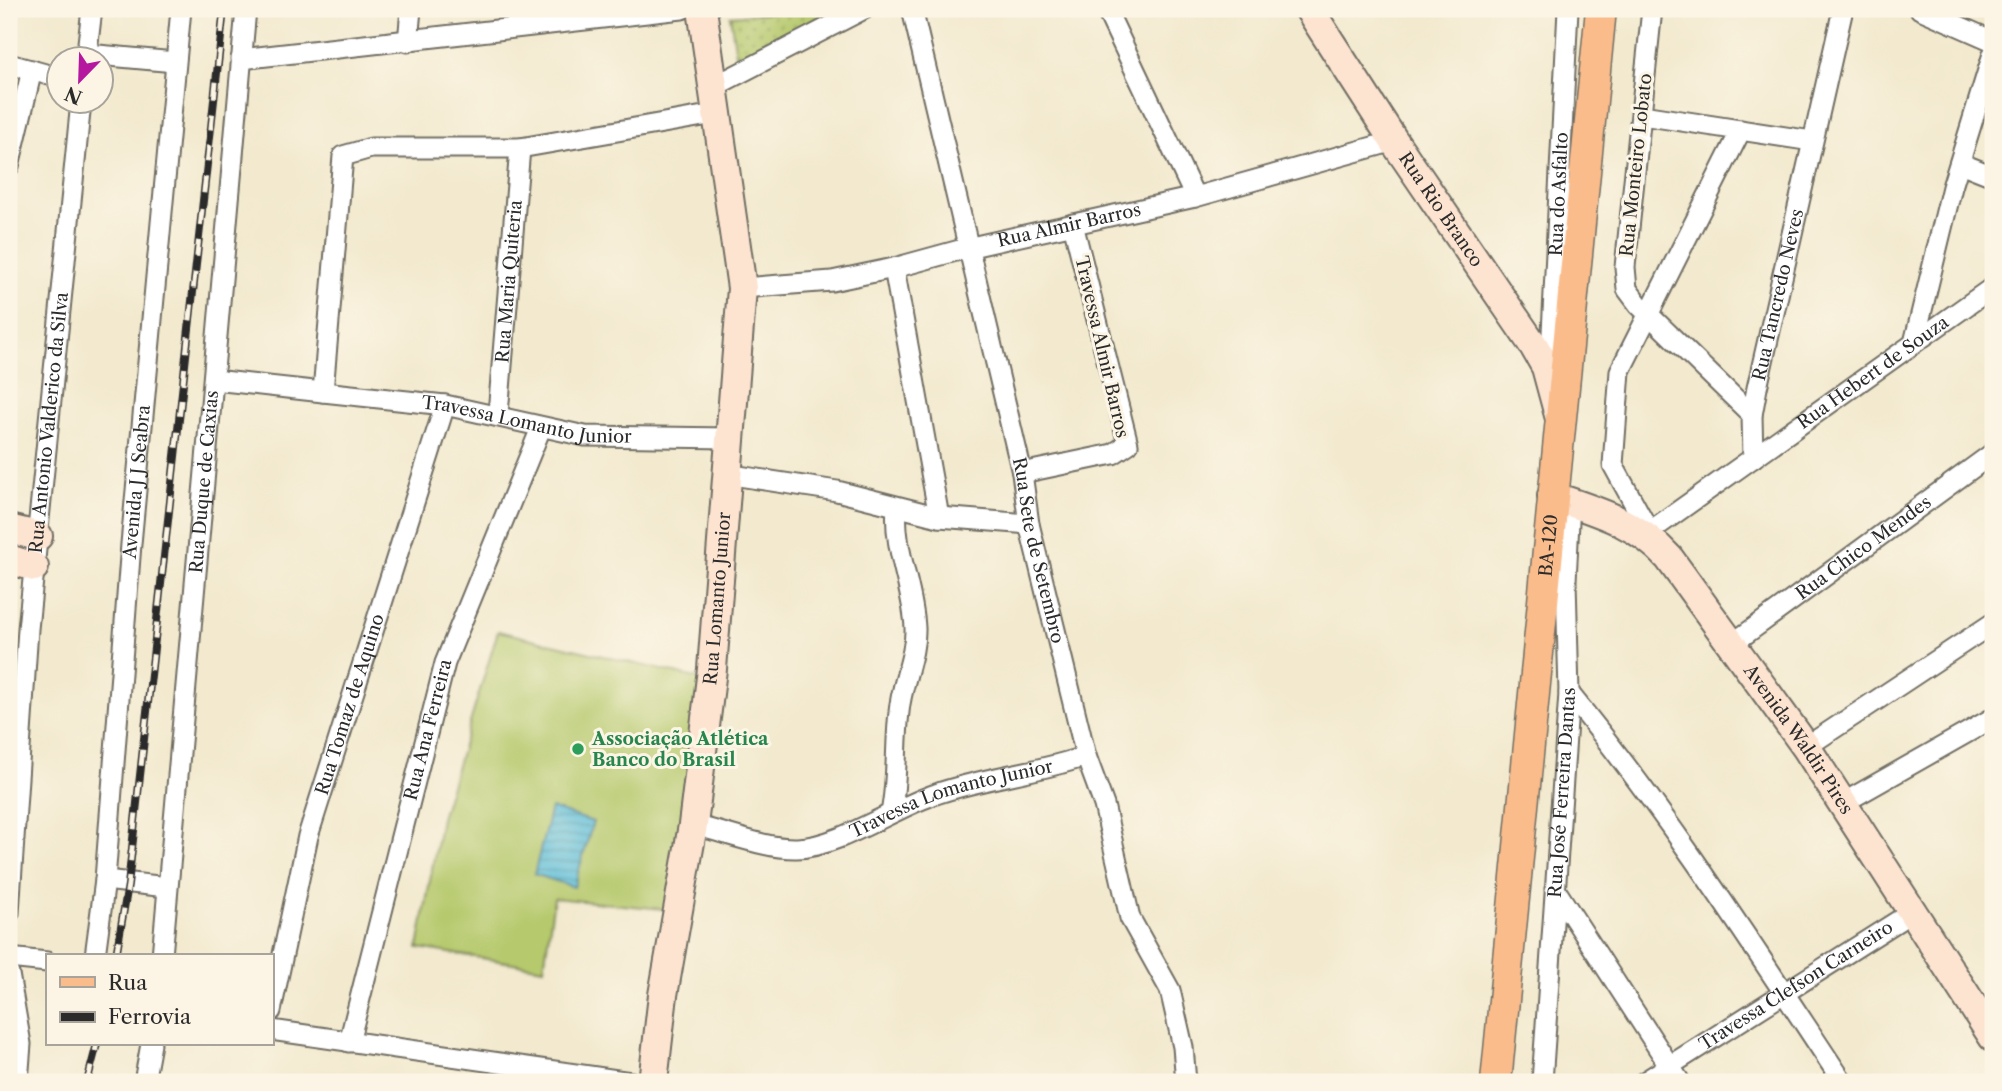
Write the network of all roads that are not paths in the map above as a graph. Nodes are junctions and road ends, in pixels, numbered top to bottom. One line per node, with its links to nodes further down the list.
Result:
1 (92, 9): 19 (street)
2 (181, 9): 23 (street, Avenida J J Seabra)
3 (246, 9): 22 (street, Rua Duque de Caxias)
4 (411, 9): 17 (street)
5 (682, 9): 16 (street)
6 (702, 9): 27 (street, Rua Lomanto Junior)
7 (864, 9): 27 (street)
8 (912, 9): 39 (street, Rua Sete de Setembro)
9 (1106, 9): 37 (street)
10 (1309, 9): 31 (street, Rua Rio Branco)
11 (1568, 9): 45 (street, Rua do Asfalto)
12 (1601, 9): 50 (main road, BA-120 / BA-120)
13 (1652, 9): 28 (street, Rua Monteiro Lobato)
14 (1843, 9): 32 (street, Rua Tancredo Neves)
15 (1920, 9): 18 (street)
16 (536, 17): 17 (street)
17 (408, 41): 22 (street)
18 (1993, 41)
19 (87, 46)
20 (1993, 54): 34 (street)
21 (116, 59): 23 (street)
22 (241, 59): 46 (street, Rua Duque de Caxias)
23 (175, 62): 75 (street, Avenida J J Seabra)
24 (9, 64): 25 (street)
25 (32, 70): 26 (street); 35 (street)
26 (46, 74)
27 (714, 101): 33 (street); 42 (street, Rua Lomanto Junior)
28 (1642, 115): 30 (street); 43 (street, Rua Monteiro Lobato)
29 (79, 116): 63 (street, Rua Antonio Valderico da Silva)
30 (1741, 130): 32 (street); 43 (street)
31 (1394, 141): 37 (street, Rua Almir Barros); 45 (street, Rua Rio Branco)
32 (1812, 141): 51 (street, Rua Tancredo Neves)
33 (520, 148): 47 (street); 49 (street, Rua Maria Quiteria)
34 (1960, 163): 36 (street); 44 (street)
35 (9, 166)
36 (1993, 176)
37 (1195, 197): 38 (street, Rua Almir Barros)
38 (1073, 223): 39 (street, Rua Almir Barros); 56 (street, Travessa Almir Barros)
39 (967, 248): 40 (street, Rua Almir Barros); 56 (street, Rua Sete de Setembro)
40 (894, 268): 42 (street, Rua Almir Barros); 60 (street)
41 (1993, 287): 44 (street, Rua Hebert de Souza)
42 (742, 288): 53 (street, Rua Lomanto Junior)
43 (1647, 314): 51 (street, Rua Monteiro Lobato); 64 (street)
44 (1914, 343): 55 (street, Rua Hebert de Souza)
45 (1549, 378): 50 (street, Rua Rio Branco)
46 (214, 380): 47 (street, Travessa Lomanto Junior); 76 (street, Rua Duque de Caxias)
47 (323, 392): 48 (street, Travessa Lomanto Junior)
48 (445, 405): 49 (street, Travessa Lomanto Junior); 86 (street, Rua Tomaz de Aquino)
49 (498, 414): 52 (street, Travessa Lomanto Junior)
50 (1559, 415): 58 (main road, BA-120 / BA-120)
51 (1752, 415): 55 (street, Rua Tancredo Neves)
52 (541, 428): 53 (street, Travessa Lomanto Junior); 89 (street, Rua Ana Ferreira)
53 (730, 438): 57 (street, Rua Lomanto Junior)
54 (1993, 453): 67 (street, Rua Chico Mendes)
55 (1753, 458): 64 (street)
56 (1022, 473): 61 (street, Rua Sete de Setembro)
57 (726, 474): 59 (street); 74 (street, Rua Lomanto Junior)
58 (1561, 499): 64 (street, Avenida Waldir Pires); 68 (street, Rua José Ferreira Dantas); 97 (main road, BA-120 / BA-120)
59 (897, 507): 60 (street); 73 (street)
60 (939, 517): 61 (street)
61 (1028, 524): 71 (street, Rua Sete de Setembro)
62 (9, 529): 63 (street)
63 (38, 536): 65 (street, Rua Antonio Valderico da Silva)
64 (1652, 536): 67 (street, Avenida Waldir Pires)
65 (22, 563): 79 (street, Rua Antonio Valderico da Silva)
66 (1993, 623): 70 (street)
67 (1732, 644): 70 (street, Avenida Waldir Pires)
68 (1569, 693): 77 (street, Rua José Ferreira Dantas); 85 (street)
69 (1993, 718): 72 (street)
70 (1806, 747): 72 (street, Avenida Waldir Pires)
71 (1086, 756): 73 (street, Travessa Lomanto Junior); 96 (street, Rua Sete de Setembro)
72 (1843, 803): 78 (street, Avenida Waldir Pires)
73 (891, 813): 74 (street, Travessa Lomanto Junior)
74 (694, 825): 95 (street, Rua Lomanto Junior)
75 (105, 880): 76 (street); 80 (street, Avenida J J Seabra)
76 (167, 887): 81 (street, Rua Duque de Caxias)
77 (1555, 889): 91 (street); 98 (street, Rua José Ferreira Dantas)
78 (1912, 912): 85 (street, Travessa Clefson Carneiro); 88 (street, Avenida Waldir Pires)
79 (9, 913)
80 (95, 954)
81 (162, 954)
82 (9, 958): 83 (street)
83 (46, 962)
84 (9, 974): 92 (street)
85 (1785, 995): 91 (street, Travessa Clefson Carneiro); 100 (street)
86 (273, 1002)
87 (273, 1030): 89 (street)
88 (1993, 1037)
89 (349, 1042): 94 (street)
90 (151, 1046): 93 (street)
91 (1675, 1074): 99 (street, Travessa Clefson Carneiro)
92 (18, 1082)
93 (144, 1082)
94 (631, 1082)
95 (653, 1082)
96 (1186, 1082)
97 (1496, 1082)
98 (1542, 1082)
99 (1644, 1082)
100 (1843, 1082)

